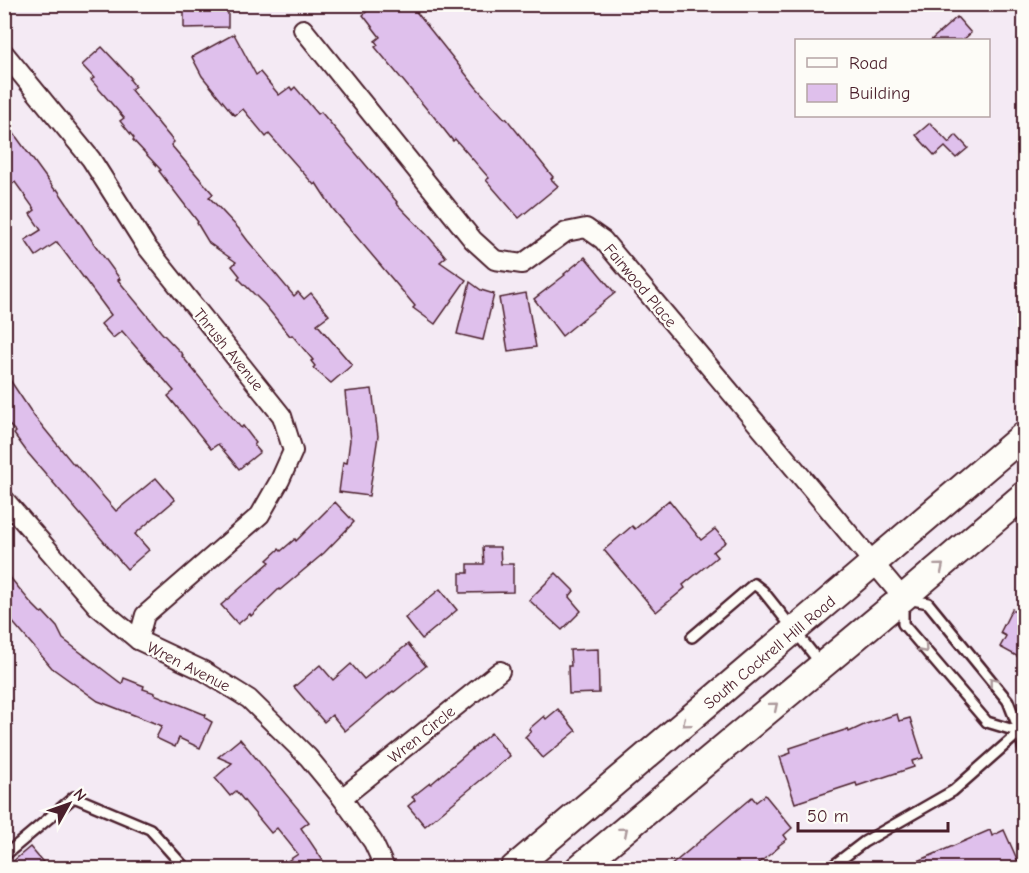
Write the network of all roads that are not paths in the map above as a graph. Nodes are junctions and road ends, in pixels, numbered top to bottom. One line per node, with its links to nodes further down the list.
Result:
1 (303, 29): 6 (street, Fairwood Place)
2 (4, 53): 10 (street, Thrush Avenue)
3 (1024, 435): 6 (main road, South Cockrell Hill Road)
4 (1024, 495): 7 (main road, one-way to 4)
5 (4, 499): 10 (street, Wren Avenue)
6 (874, 563): 7 (street, Fairwood Place); 8 (main road, South Cockrell Hill Road)
7 (903, 598): 11 (main road); 13 (lane, one-way to 7); 13 (lane, one-way to 13)
8 (794, 631): 9 (lane); 11 (lane); 20 (main road, South Cockrell Hill Road, one-way to 20)
9 (692, 637)
10 (138, 640): 15 (street, Wren Avenue)
11 (822, 666): 17 (main road, one-way to 11)
12 (500, 671): 15 (street, Wren Circle)
13 (1022, 730): 14 (lane); 21 (lane)
14 (1024, 751)
15 (342, 798): 19 (street, Wren Avenue)
16 (4, 856): 18 (lane)
17 (584, 867)
18 (185, 868)
19 (385, 868)
20 (514, 868)
21 (830, 868)

